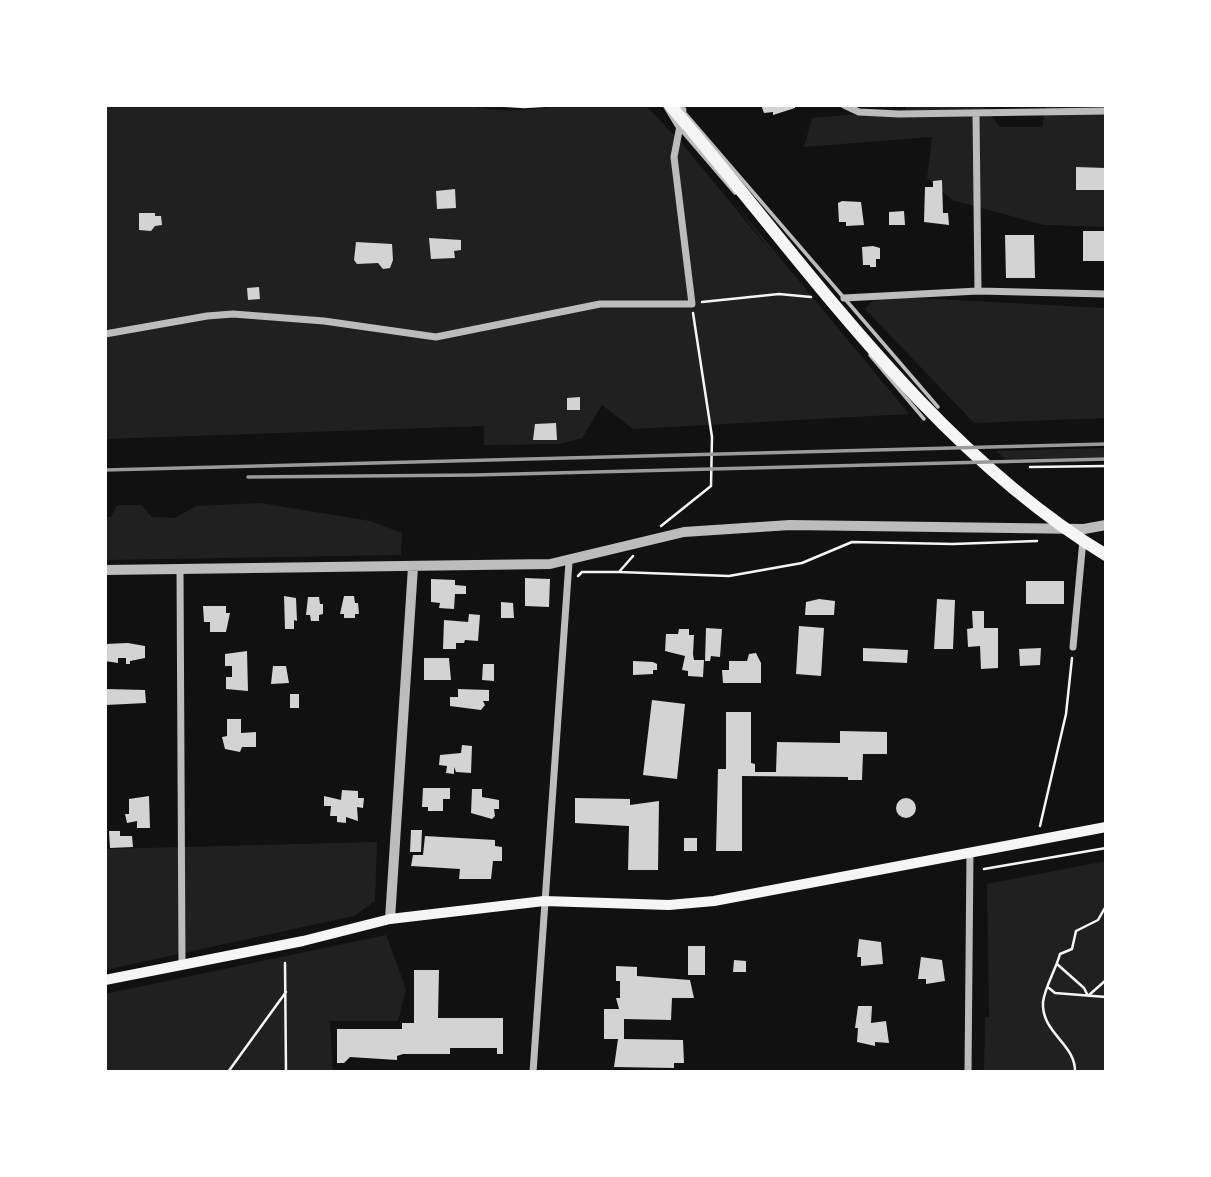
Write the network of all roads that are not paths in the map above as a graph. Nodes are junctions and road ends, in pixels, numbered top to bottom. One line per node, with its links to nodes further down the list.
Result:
1 (675, 106): 5 (street); 5 (street); 8 (lane); 16 (main road)
2 (845, 106): 4 (street)
3 (1106, 111): 4 (street)
4 (976, 113): 6 (street)
5 (678, 125): 9 (lane); 10 (street)
6 (978, 291): 7 (street); 8 (street)
7 (1106, 294)
8 (844, 298): 9 (lane); 11 (lane)
9 (823, 299): 12 (lane)
10 (105, 334)
11 (938, 407)
12 (924, 419)
13 (1106, 525): 14 (street)
14 (1084, 528): 15 (street); 17 (street)
15 (1082, 551): 16 (street); 21 (street)
16 (1106, 554)
17 (569, 562): 18 (street); 24 (street)
18 (413, 567): 19 (street); 25 (street)
19 (180, 568): 20 (street); 26 (street)
20 (105, 570)
21 (1073, 647)
22 (1106, 827): 23 (main road)
23 (971, 852): 24 (main road); 29 (street)
24 (544, 901): 25 (main road); 28 (street)
25 (390, 919): 26 (main road)
26 (182, 965): 27 (main road)
27 (105, 980)
28 (533, 1072)
29 (968, 1072)

